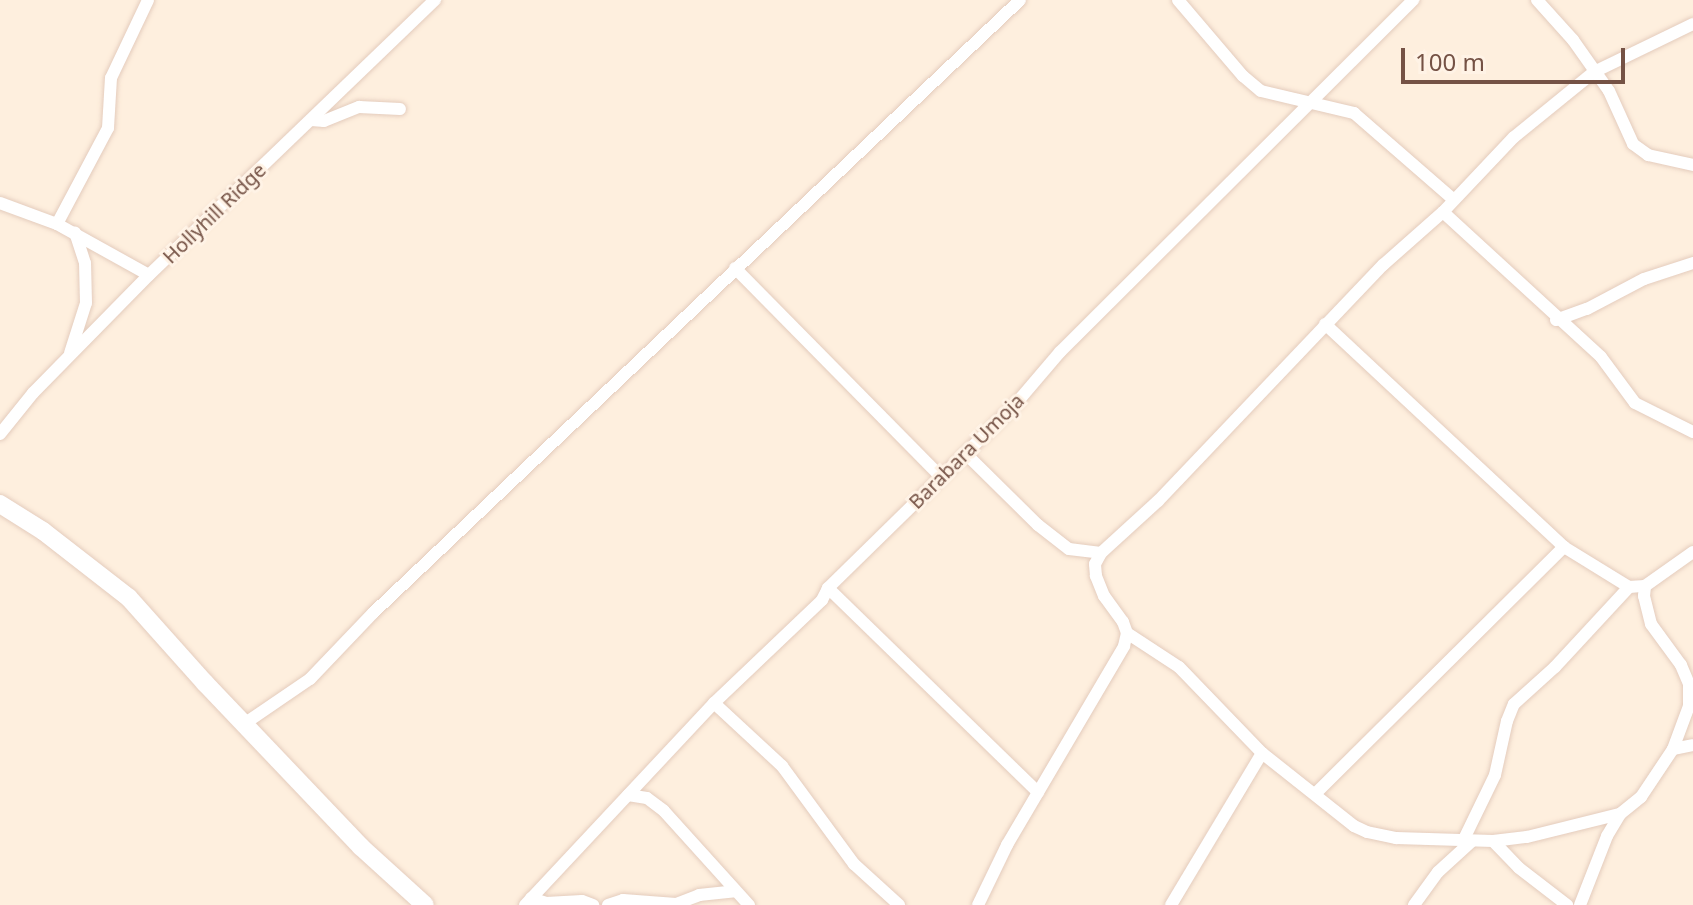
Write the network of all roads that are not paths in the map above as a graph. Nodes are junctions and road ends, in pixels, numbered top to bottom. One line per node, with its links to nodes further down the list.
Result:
1 (148, 0): 16 (street)
2 (435, 0): 11 (street, Hollyhill Ridge)
3 (1020, 0): 19 (street)
4 (1178, 0): 9 (street)
5 (1413, 0): 9 (street, Barabara Umoja)
6 (1537, 0): 8 (street)
7 (1693, 24): 8 (street)
8 (1594, 72): 12 (street); 13 (street)
9 (1313, 104): 13 (street); 26 (street, Barabara Umoja)
10 (400, 109): 11 (street)
11 (311, 120): 20 (street, Hollyhill Ridge)
12 (1693, 165)
13 (1453, 199): 15 (street)
14 (0, 203): 16 (street)
15 (1443, 212): 21 (street); 22 (street)
16 (57, 224): 17 (street)
17 (75, 233): 20 (street); 23 (street)
18 (1693, 263): 21 (street)
19 (735, 268): 27 (street); 37 (street)
20 (149, 275): 23 (street, Hollyhill Ridge)
21 (1556, 320): 24 (street)
22 (1325, 324): 29 (street); 31 (street)
23 (68, 359): 25 (street, Hollyhill Ridge)
24 (1693, 432)
25 (0, 434)
26 (966, 454): 27 (street, Barabara Umoja); 31 (street)
27 (940, 476): 34 (street, Barabara Umoja)
28 (0, 504): 37 (street)
29 (1564, 547): 33 (street); 42 (street)
30 (1693, 552): 32 (street)
31 (1098, 559): 35 (street)
32 (1645, 586): 33 (street); 39 (street)
33 (1629, 587): 45 (street)
34 (828, 588): 36 (street, Barabara Umoja); 41 (street)
35 (1127, 633): 40 (street); 41 (street)
36 (714, 703): 43 (street, Barabara Umoja); 54 (street)
37 (244, 724): 50 (street)
38 (1693, 745): 39 (street)
39 (1673, 749): 44 (street)
40 (1262, 753): 42 (street); 48 (street)
41 (1038, 792): 55 (street)
42 (1315, 794): 45 (street)
43 (628, 795): 47 (street); 49 (street, Barabara Umoja)
44 (1620, 814): 46 (street); 59 (street)
45 (1467, 841): 46 (street); 57 (street)
46 (1493, 841): 58 (street)
47 (735, 891): 52 (street); 53 (street)
48 (1173, 900): 56 (street)
49 (528, 902): 51 (street)
50 (425, 905)
51 (593, 905)
52 (608, 905)
53 (749, 905)
54 (899, 905)
55 (978, 905)
56 (1188, 905)
57 (1414, 905)
58 (1567, 905)
59 (1580, 905)

